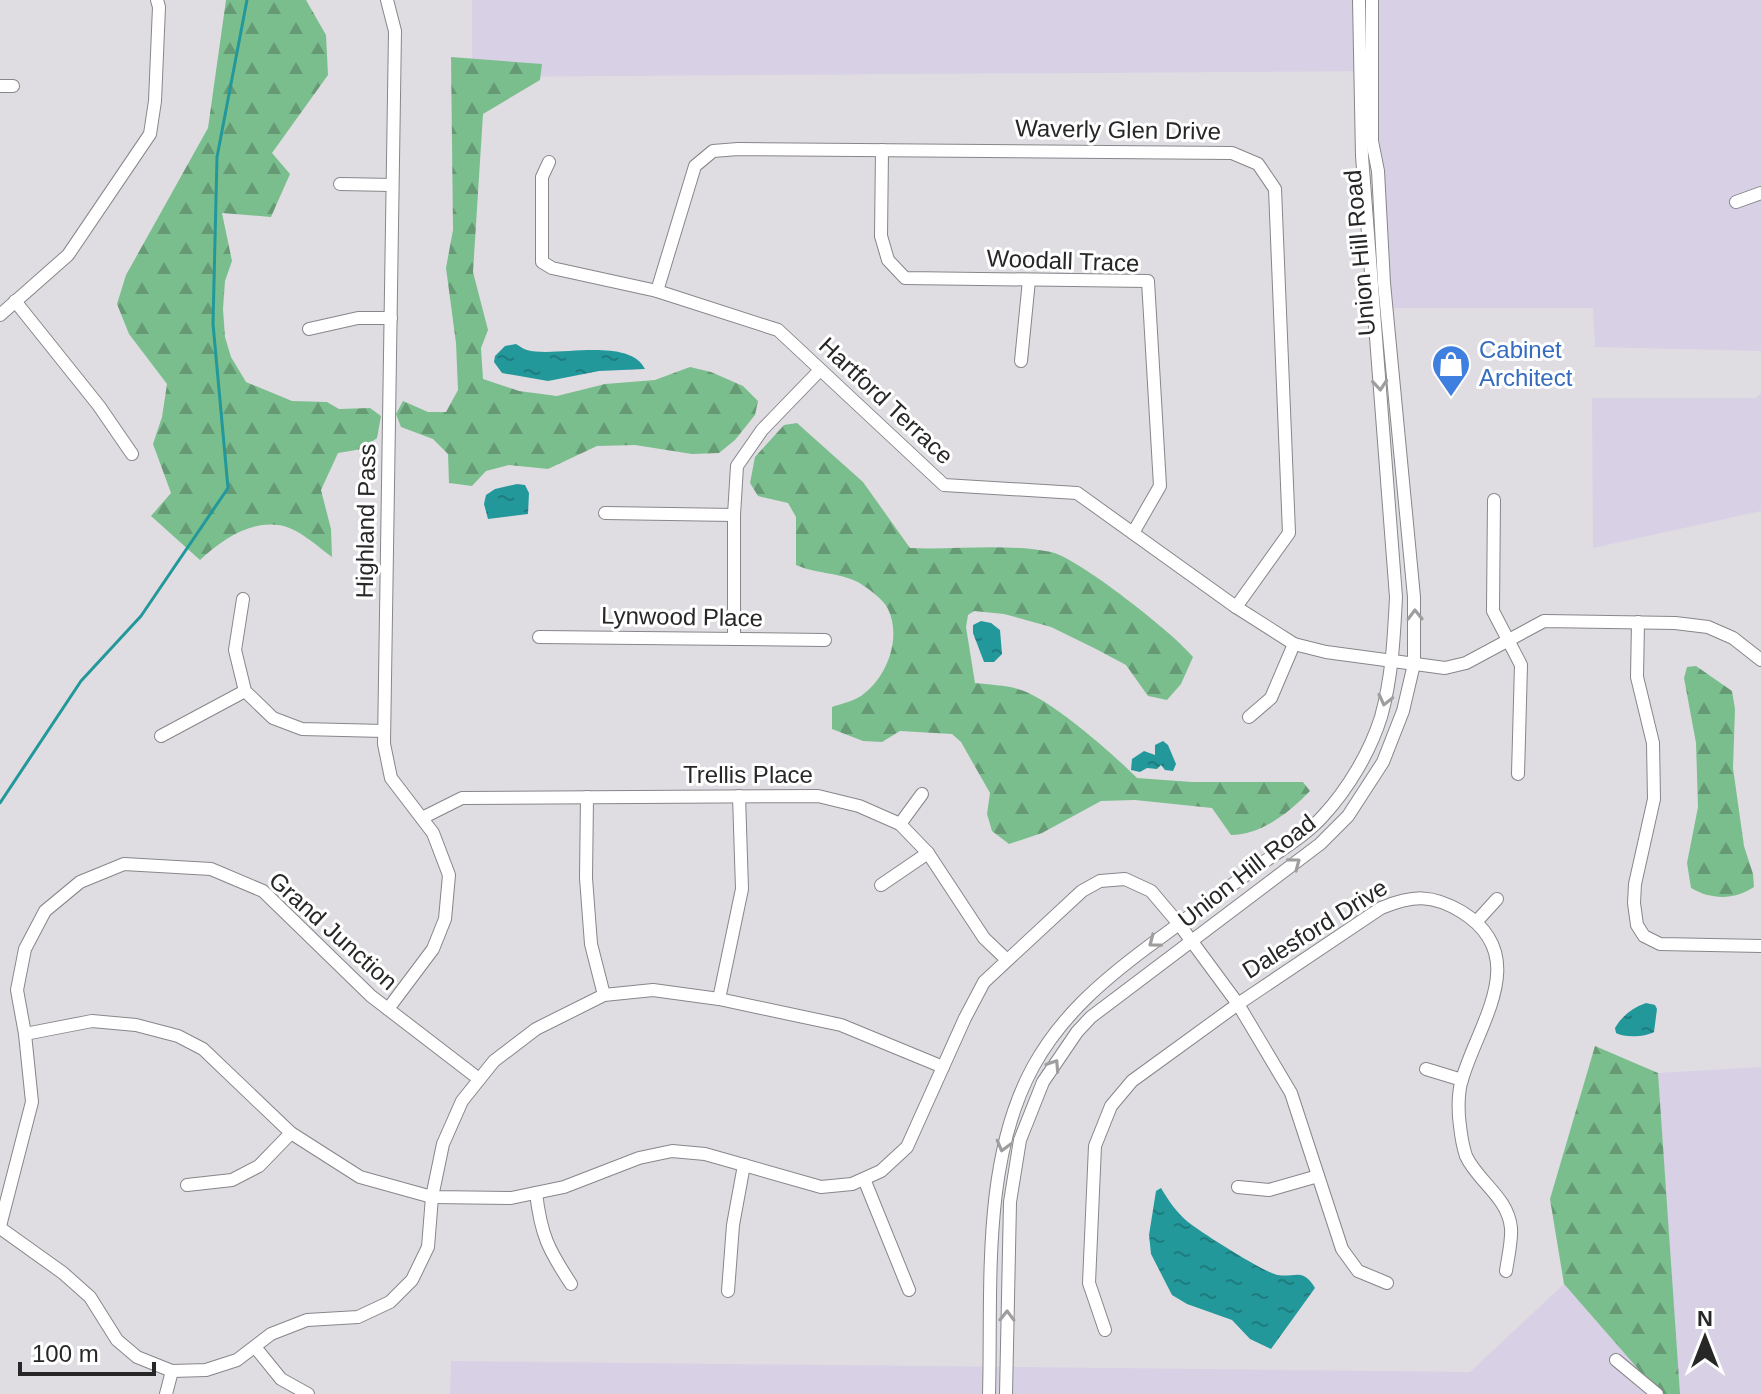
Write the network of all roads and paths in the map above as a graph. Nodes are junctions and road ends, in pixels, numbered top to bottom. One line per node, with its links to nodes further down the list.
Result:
1 (157, 0): 13 (street)
2 (387, 0): 8 (street, Highland Pass)
3 (1359, 0): 33 (street, Union Hill Road, one-way to 33)
4 (1372, 0): 34 (street, Union Hill Road, one-way to 4)
5 (882, 150): 11 (street, Woodall Trace); 12 (street, Waverly Glen Drive); 25 (street, Waverly Glen Drive)
6 (549, 162): 12 (street, Hartford Terrace)
7 (340, 184): 8 (street)
8 (392, 185): 15 (street, Highland Pass)
9 (1761, 193): 10 (street)
10 (1736, 202)
11 (1029, 280): 17 (street); 23 (street, Woodall Trace)
12 (657, 291): 18 (street, Hartford Terrace)
13 (15, 301): 14 (street); 19 (street)
14 (0, 315)
15 (391, 318): 16 (street); 37 (street, Highland Pass)
16 (309, 329)
17 (1021, 361)
18 (820, 370): 22 (street); 23 (street, Hartford Terrace)
19 (132, 454)
20 (1494, 500): 30 (street)
21 (605, 513): 22 (street)
22 (734, 515): 28 (street)
23 (1133, 533): 25 (street, Hartford Terrace)
24 (243, 599): 35 (street)
25 (1236, 607): 31 (street, Hartford Terrace)
26 (1638, 622): 30 (street, Hartford Terrace); 32 (street, Hartford Terrace); 51 (street)
27 (539, 637): 28 (street, Lynwood Place)
28 (734, 639): 29 (street, Lynwood Place)
29 (825, 640)
30 (1508, 641): 34 (street, Hartford Terrace); 39 (street)
31 (1294, 644): 33 (street, Hartford Terrace); 36 (street)
32 (1761, 660)
33 (1392, 662): 34 (street, Hartford Terrace); 49 (street, Union Hill Road, one-way to 49)
34 (1414, 664): 50 (street, Union Hill Road, one-way to 34)
35 (245, 691): 37 (street); 38 (street)
36 (1249, 717)
37 (384, 731): 43 (street, Highland Pass)
38 (161, 736)
39 (1518, 774)
40 (922, 794): 44 (street)
41 (739, 796): 42 (street, Trellis Place); 44 (street, Trellis Place); 54 (street)
42 (587, 797): 43 (street, Trellis Place); 53 (street)
43 (422, 818): 56 (street, Highland Pass)
44 (900, 824): 45 (street, Trellis Place)
45 (928, 853): 46 (street); 52 (street, Trellis Place)
46 (881, 885)
47 (1497, 899): 48 (street)
48 (1477, 921): 55 (street, Dalesford Drive); 61 (street)
49 (1179, 924): 50 (street); 52 (street); 82 (street, Union Hill Road, one-way to 82)
50 (1191, 941): 55 (street); 83 (street, Union Hill Road, one-way to 50)
51 (1761, 946)
52 (1007, 960): 58 (street)
53 (604, 995): 54 (street, Grand Junction); 60 (street, Grand Junction)
54 (719, 999): 58 (street, Grand Junction)
55 (1238, 1004): 64 (street); 76 (street, Dalesford Drive)
56 (388, 1009): 57 (street, Grand Junction); 60 (street, Grand Junction)
57 (25, 1034): 62 (street); 70 (street, Grand Junction)
58 (943, 1067): 65 (street)
59 (1426, 1069): 61 (street)
60 (479, 1079): 69 (street, Grand Junction)
61 (1462, 1080): 71 (street)
62 (291, 1133): 66 (street); 69 (street)
63 (744, 1165): 65 (street); 68 (street); 75 (street)
64 (1318, 1176): 67 (street); 72 (street)
65 (864, 1179): 74 (street)
66 (187, 1185)
67 (1238, 1187)
68 (536, 1193): 69 (street); 73 (street)
69 (432, 1197): 77 (street, Grand Junction)
70 (0, 1227): 79 (street, Grand Junction)
71 (1506, 1271)
72 (1387, 1283)
73 (571, 1284)
74 (909, 1290)
75 (728, 1291)
76 (1105, 1330)
77 (255, 1347): 79 (street, Grand Junction); 81 (street)
78 (1616, 1360): 84 (street)
79 (172, 1371): 80 (street)
80 (166, 1394)
81 (308, 1394)
82 (989, 1394)
83 (1006, 1394)
84 (1657, 1394)

